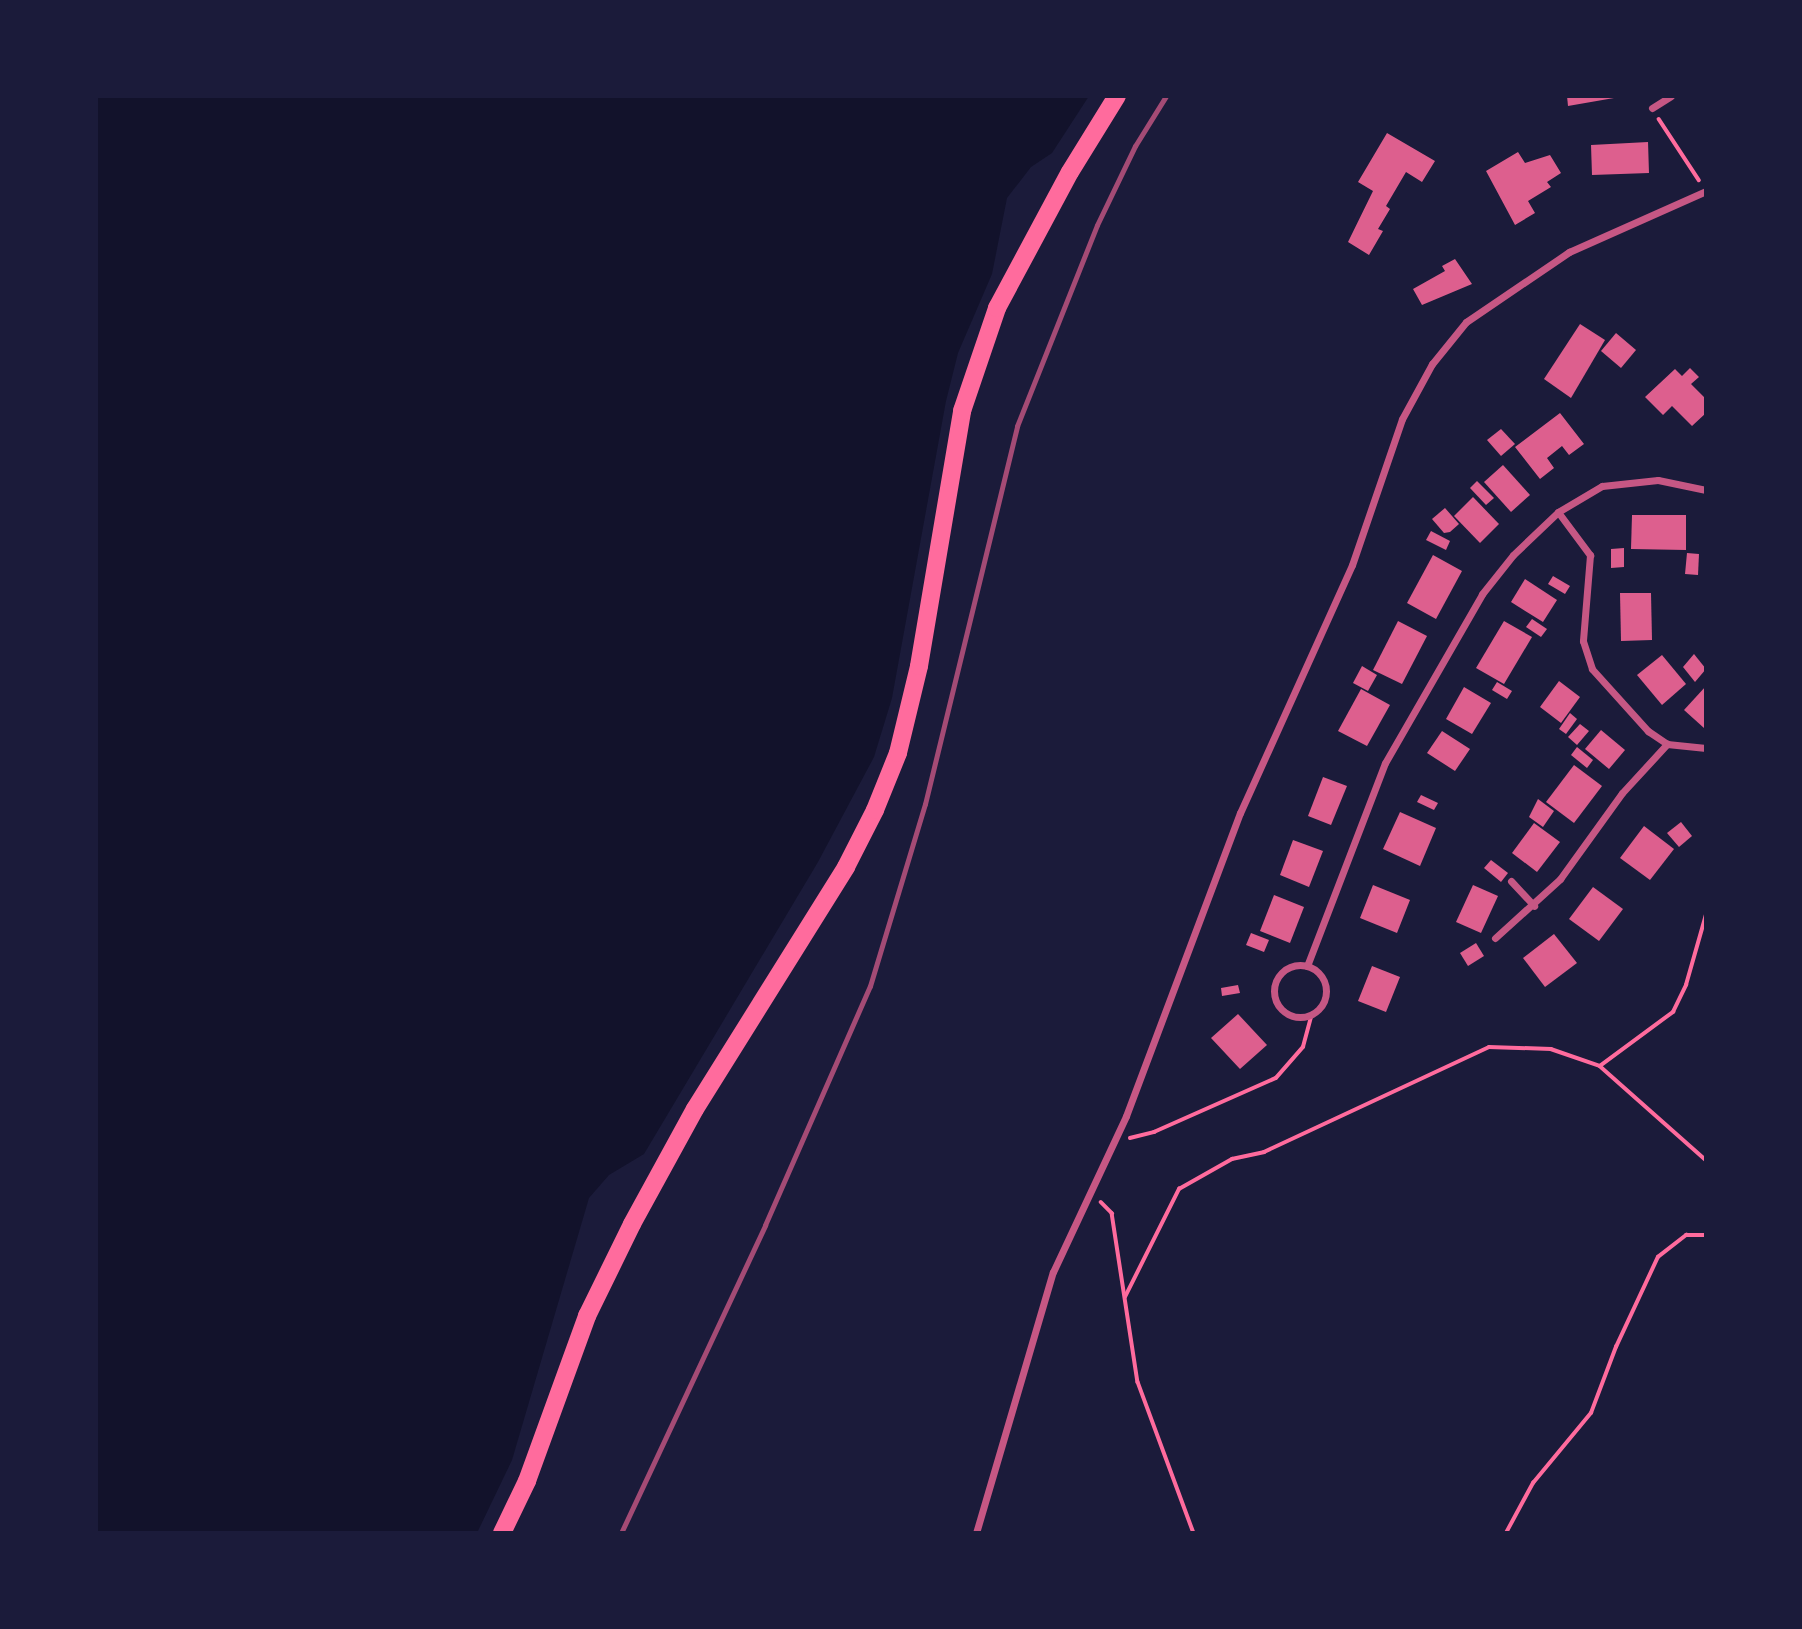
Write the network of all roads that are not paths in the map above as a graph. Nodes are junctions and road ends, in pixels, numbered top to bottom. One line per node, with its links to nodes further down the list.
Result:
1 (1117, 96): 13 (main road)
2 (1671, 96): 3 (street)
3 (1652, 108)
4 (1706, 191): 14 (street)
5 (1706, 491): 6 (street)
6 (1558, 512): 7 (street); 12 (street)
7 (1667, 744): 8 (street); 10 (street)
8 (1706, 748)
9 (1511, 881): 10 (street)
10 (1534, 906): 11 (street)
11 (1495, 938)
12 (1307, 966): 12 (street)
13 (502, 1533)
14 (976, 1533)

